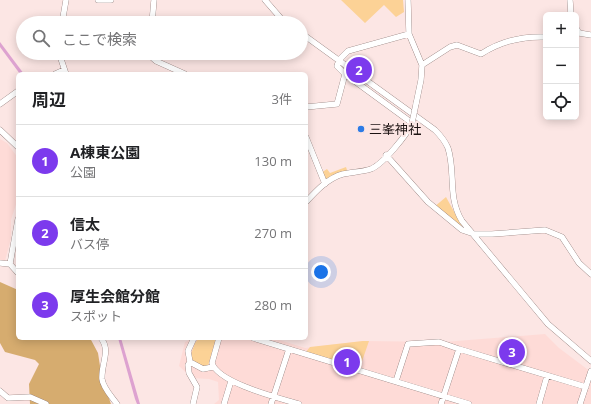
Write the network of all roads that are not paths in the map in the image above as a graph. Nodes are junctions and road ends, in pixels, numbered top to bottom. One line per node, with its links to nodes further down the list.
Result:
1 (66, 0): 9 (street)
2 (98, 0): 3 (street)
3 (111, 0)
4 (154, 0): 10 (street)
5 (265, 0): 11 (street)
6 (408, 0): 13 (street)
7 (570, 0): 8 (street)
8 (571, 12)
9 (63, 16)
10 (153, 16)
11 (278, 16)
12 (579, 32): 14 (street)
13 (409, 34): 19 (street); 20 (street)
14 (591, 35)
15 (543, 37): 20 (street)
16 (308, 38): 19 (street)
17 (61, 60): 21 (street)
18 (155, 60): 22 (street)
19 (339, 60): 23 (street); 35 (street)
20 (422, 65): 27 (street, bridge)
21 (64, 72)
22 (181, 72)
23 (344, 74): 26 (street); 27 (street)
24 (16, 92): 25 (street)
25 (0, 104)
26 (308, 107)
27 (412, 123): 31 (street)
28 (0, 130): 30 (street)
29 (308, 142): 32 (street)
30 (16, 145)
31 (386, 155): 32 (street); 35 (street)
32 (325, 184): 33 (street)
33 (308, 200)
34 (16, 230): 37 (street)
35 (474, 234): 39 (street); 46 (street)
36 (0, 263): 37 (street)
37 (10, 264): 38 (street)
38 (16, 271)
39 (591, 274)
40 (102, 340): 58 (street)
41 (193, 340): 47 (street)
42 (218, 340): 48 (street)
43 (260, 340): 44 (street)
44 (288, 348): 51 (street); 55 (street)
45 (459, 349): 50 (street); 51 (street); 56 (street)
46 (591, 361)
47 (190, 362): 48 (street); 59 (street)
48 (213, 367): 52 (street)
49 (591, 371): 53 (street)
50 (547, 376): 53 (street); 65 (street)
51 (396, 381): 56 (street)
52 (230, 382): 55 (street); 60 (street)
53 (586, 387): 66 (street)
54 (0, 391): 57 (street)
55 (273, 396): 61 (street); 62 (street)
56 (444, 396): 63 (street); 64 (street)
57 (46, 404)
58 (116, 404)
59 (193, 404)
60 (224, 404)
61 (271, 404)
62 (299, 404)
63 (441, 404)
64 (469, 404)
65 (539, 404)
66 (580, 404)

